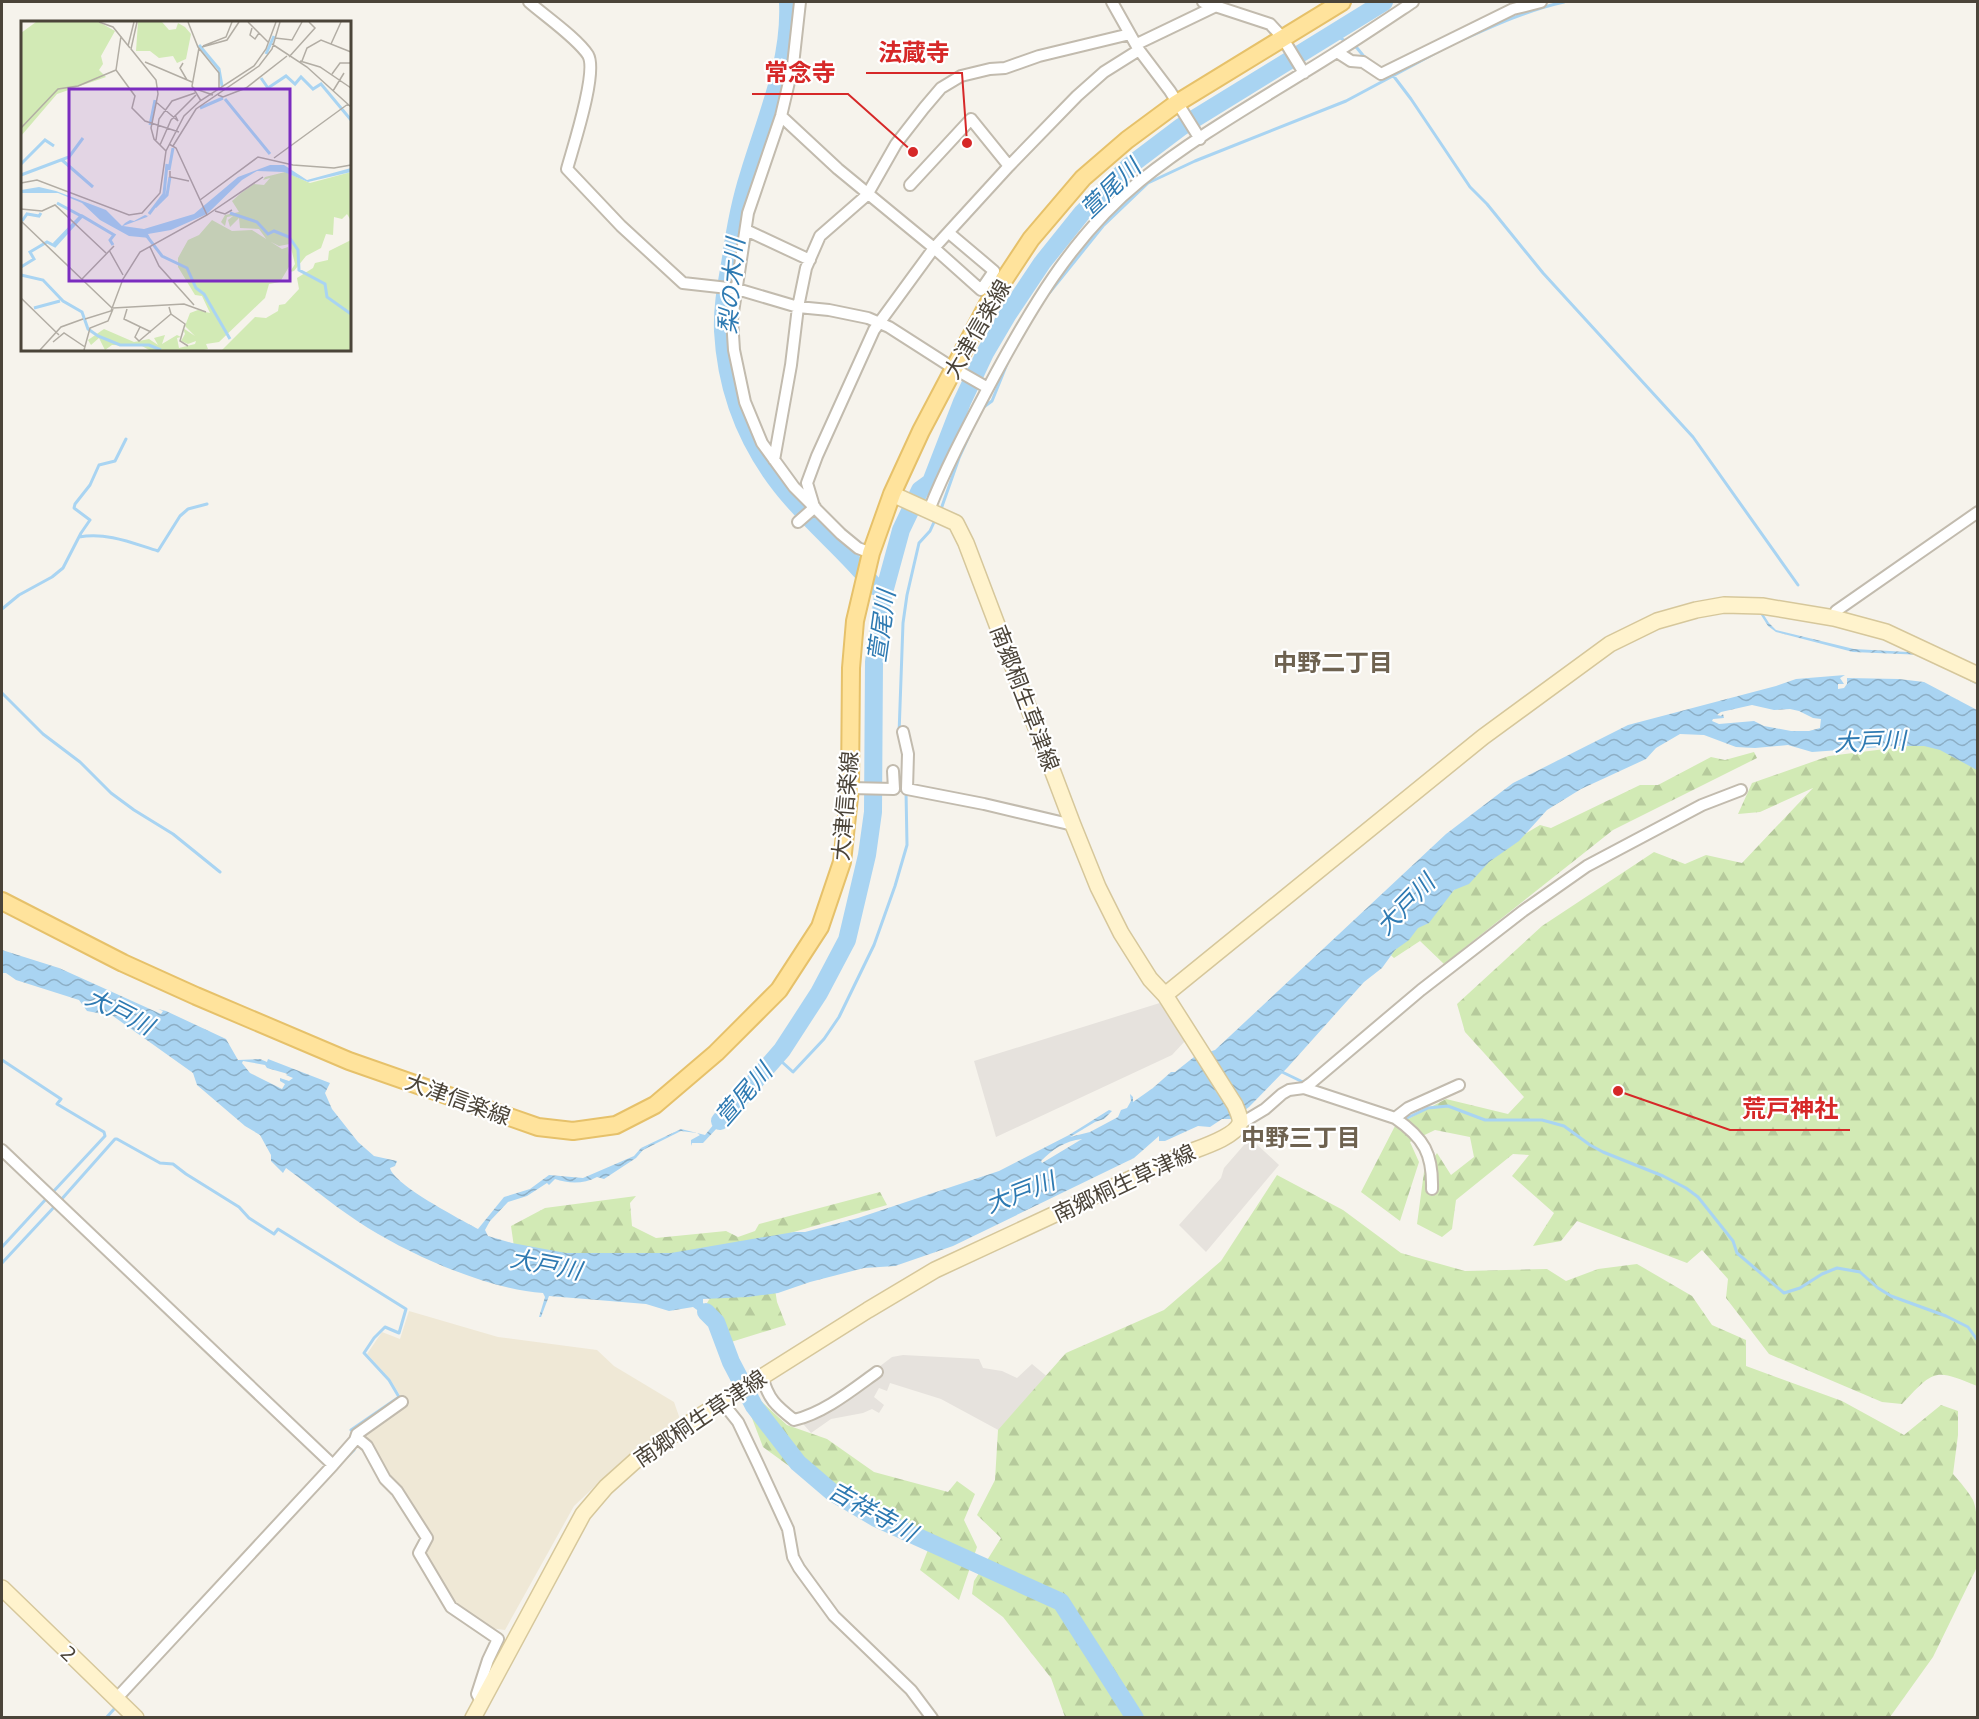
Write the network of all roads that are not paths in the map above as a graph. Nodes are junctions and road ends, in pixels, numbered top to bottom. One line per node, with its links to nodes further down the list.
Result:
1 (529, 2): 25 (street)
2 (800, 2): 15 (street)
3 (1112, 2): 9 (street)
4 (1203, 2): 8 (street)
5 (1340, 2): 10 (main road, 大津信楽線)
6 (1413, 2): 12 (street)
7 (1541, 2): 12 (street)
8 (1214, 7): 10 (street); 11 (street)
9 (1130, 34): 11 (street); 19 (street)
10 (1284, 41): 13 (street); 14 (main road, 大津信楽線)
11 (1138, 47): 14 (street); 17 (street)
12 (1336, 52): 13 (street)
13 (1303, 71): 16 (street)
14 (1179, 106): 16 (street); 24 (main road, 大津信楽線)
15 (781, 111): 19 (street); 20 (street)
16 (1198, 137): 29 (street)
17 (1009, 166): 18 (street); 21 (street)
18 (910, 185)
19 (867, 195): 22 (street); 23 (street)
20 (746, 230): 23 (street); 25 (street)
21 (949, 232): 22 (street); 24 (street)
22 (934, 248): 24 (street); 27 (street)
23 (810, 260): 26 (street)
24 (992, 286): 28 (main road, 大津信楽線)
25 (735, 289): 26 (street); 30 (street)
26 (798, 307): 27 (street); 30 (street)
27 (880, 323): 28 (street); 32 (street)
28 (957, 371): 29 (street); 31 (main road, 大津信楽線)
29 (988, 388): 33 (street)
30 (774, 460): 32 (street)
31 (895, 496): 33 (main road, 南郷桐生草津線); 36 (main road, 大津信楽線)
32 (814, 506): 35 (street); 36 (street)
33 (928, 509): 43 (main road, 南郷桐生草津線)
34 (1977, 512): 37 (street)
35 (798, 522)
36 (869, 559): 41 (main road, 大津信楽線)
37 (1834, 618): 38 (main road); 45 (main road)
38 (1977, 675)
39 (903, 732): 43 (street)
40 (893, 771): 41 (street)
41 (854, 788): 44 (main road, 大津信楽線)
42 (1741, 790): 46 (street)
43 (1073, 825): 45 (main road, 南郷桐生草津線)
44 (2, 901)
45 (1166, 995): 49 (main road, 南郷桐生草津線)
46 (1307, 1085): 48 (street); 49 (street)
47 (1459, 1085): 48 (street)
48 (1395, 1118): 51 (street)
49 (1240, 1120): 53 (main road, 南郷桐生草津線)
50 (2, 1150): 57 (street)
51 (1432, 1189)
52 (877, 1372): 53 (street)
53 (760, 1377): 55 (main road, 南郷桐生草津線)
54 (402, 1402): 56 (street)
55 (722, 1402): 60 (main road, 南郷桐生草津線); 63 (street)
56 (356, 1437): 57 (street); 60 (street)
57 (333, 1465): 59 (street)
58 (2, 1588): 59 (main road, 2)
59 (116, 1699): 61 (main road, 2)
60 (481, 1701): 62 (main road, 南郷桐生草津線)
61 (136, 1718)
62 (473, 1718)
63 (932, 1718)

